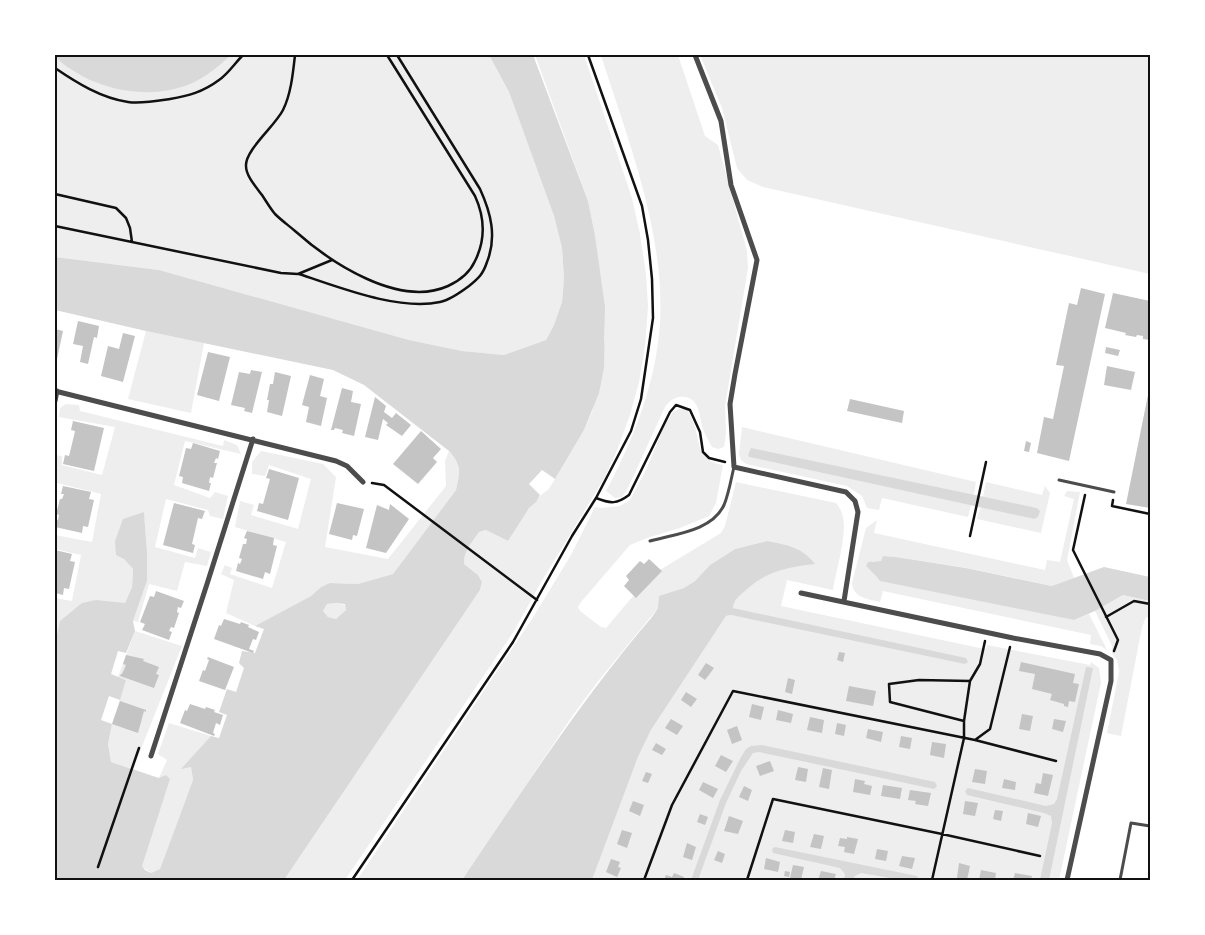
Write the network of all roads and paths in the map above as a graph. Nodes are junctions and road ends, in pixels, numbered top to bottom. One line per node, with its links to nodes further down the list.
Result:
1 (243, 55): 7 (path)
2 (295, 55): 11 (path)
3 (387, 55): 11 (path)
4 (396, 55): 12 (path)
5 (588, 55): 22 (path)
6 (695, 55): 17 (street)
7 (55, 68)
8 (55, 194): 10 (path)
9 (55, 226): 10 (path)
10 (132, 242): 12 (path)
11 (332, 260): 12 (path)
12 (299, 274)
13 (56, 391): 14 (street); 15 (street)
14 (55, 402)
15 (253, 439): 19 (street); 39 (street)
16 (986, 462): 24 (path)
17 (734, 467): 22 (path); 25 (lane); 28 (street)
18 (1059, 480): 20 (lane)
19 (363, 482): 27 (path)
20 (1088, 486): 21 (lane); 30 (path)
21 (1114, 492): 23 (path)
22 (596, 498): 27 (path)
23 (1150, 514)
24 (970, 536)
25 (650, 541)
26 (801, 593): 28 (street)
27 (537, 600): 45 (path)
28 (844, 601): 31 (street)
29 (1150, 604): 30 (path)
30 (1106, 617): 33 (path)
31 (987, 632): 32 (street); 34 (path)
32 (1013, 638): 33 (street); 37 (path)
33 (1111, 660): 49 (street)
34 (970, 681): 35 (path); 35 (path)
35 (964, 721): 36 (path)
36 (964, 738): 37 (path); 42 (path); 46 (path)
37 (975, 740): 40 (path)
38 (139, 748): 44 (path)
39 (151, 756)
40 (1056, 761)
41 (1150, 826): 50 (lane)
42 (942, 834): 43 (path); 47 (path); 48 (path)
43 (1040, 856)
44 (98, 867)
45 (352, 880)
46 (644, 880)
47 (747, 880)
48 (932, 880)
49 (1067, 880)
50 (1120, 880)

